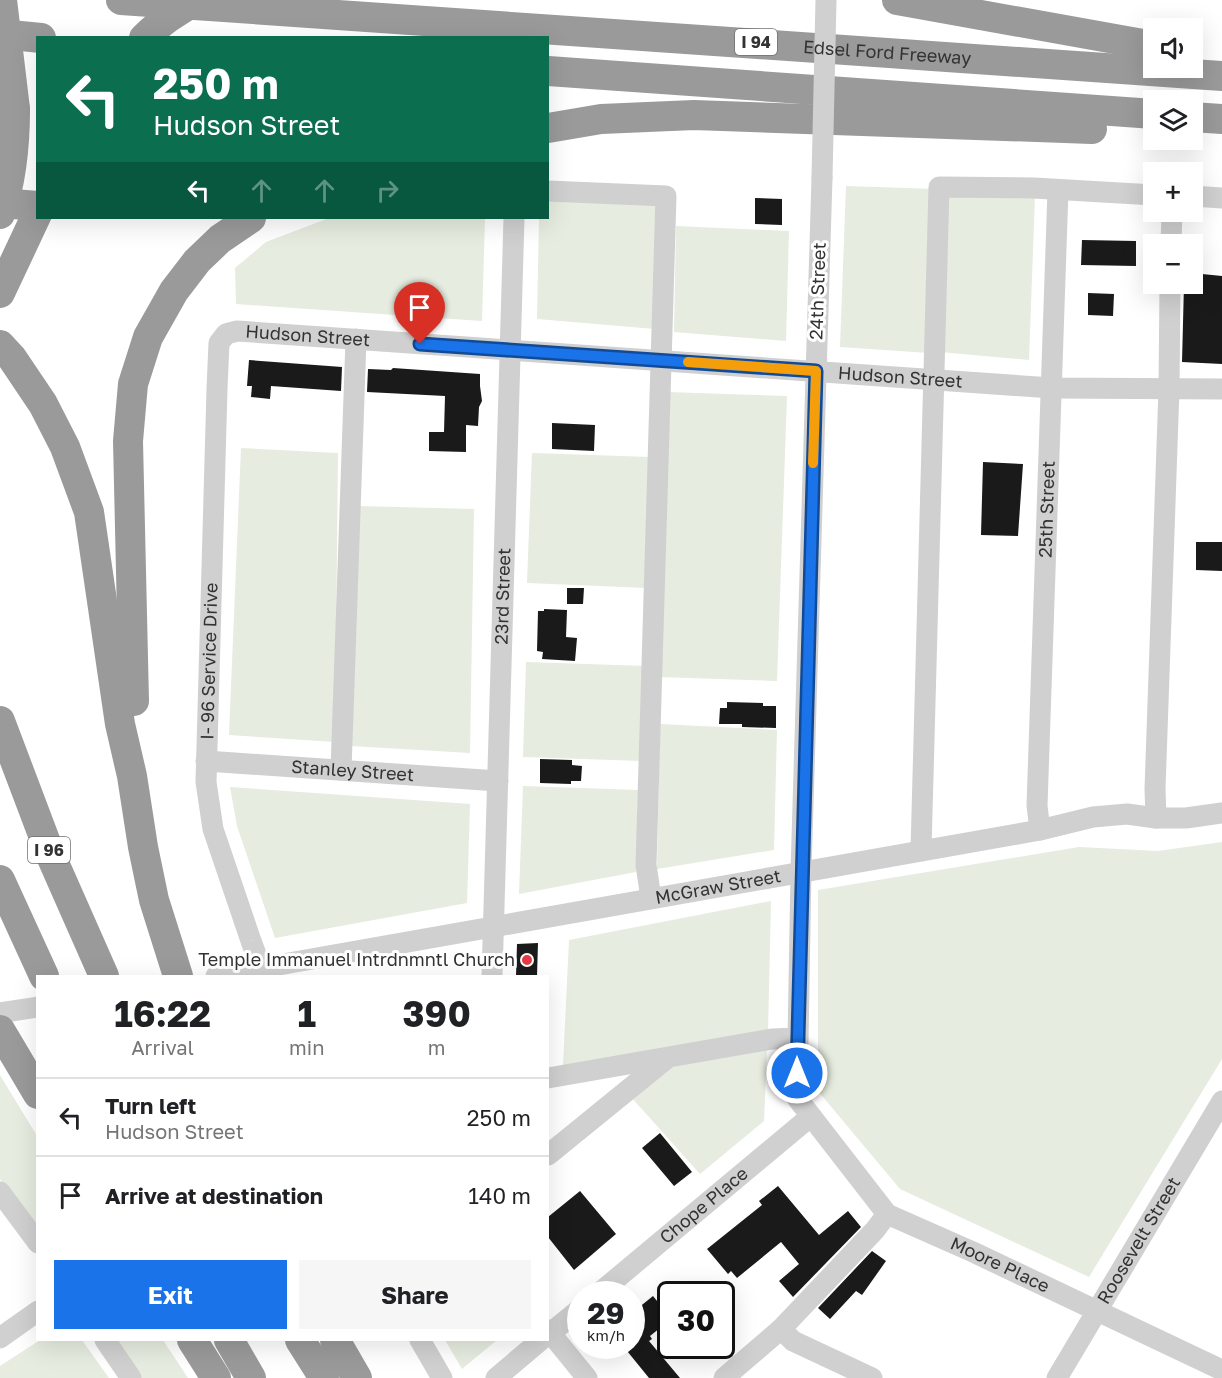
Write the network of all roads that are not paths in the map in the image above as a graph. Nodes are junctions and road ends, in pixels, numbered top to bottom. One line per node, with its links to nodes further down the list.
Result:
1 (2, 0): 29 (highway, bridge)
2 (122, 0): 5 (highway, Edsel Ford Freeway / I 94)
3 (826, 0): 40 (street, 24th Street, bridge)
4 (897, 0): 11 (highway)
5 (185, 1): 7 (highway, bridge); 15 (highway, Edsel Ford Freeway / I 94)
6 (0, 34): 8 (highway)
7 (146, 36)
8 (36, 38)
9 (36, 38): 10 (highway)
10 (0, 41)
11 (1143, 44)
12 (1203, 55): 13 (highway)
13 (1222, 61)
14 (549, 71): 16 (highway)
15 (1222, 76)
16 (1143, 113)
17 (1203, 118): 18 (highway)
18 (1222, 120): 19 (highway)
19 (1203, 122)
20 (1143, 127): 21 (highway)
21 (549, 128)
22 (1058, 190): 24 (street); 41 (street); 42 (street, 25th Street)
23 (549, 191): 39 (street)
24 (1143, 194)
25 (1203, 197): 26 (street)
26 (1222, 198)
27 (0, 203): 28 (highway, bridge)
28 (36, 206)
29 (0, 214)
30 (36, 216): 33 (highway)
31 (249, 219): 48 (highway)
32 (514, 219): 37 (street, 23rd Street)
33 (0, 293)
34 (1170, 294): 43 (street)
35 (222, 338): 36 (street, Hudson Street); 46 (street, I- 96 Service Drive)
36 (356, 339): 37 (street, Hudson Street); 47 (street)
37 (511, 350): 39 (street, Hudson Street); 49 (street, 23rd Street)
38 (6, 351): 48 (highway)
39 (661, 360): 40 (street, Hudson Street); 56 (street)
40 (816, 371): 41 (street, Hudson Street); 54 (street, 24th Street)
41 (934, 379): 42 (street, Hudson Street); 53 (street)
42 (1052, 388): 43 (street, Hudson Street); 52 (street, 25th Street)
43 (1168, 388): 44 (street, Hudson Street); 51 (street)
44 (1222, 389)
45 (0, 721): 60 (highway, I 96)
46 (206, 761): 47 (street, Stanley Street); 58 (street, I- 96 Service Drive)
47 (341, 770): 49 (street, Stanley Street)
48 (132, 776): 61 (highway)
49 (498, 781): 57 (street, 23rd Street)
50 (1222, 813): 51 (street, McGraw Street)
51 (1156, 818): 52 (street, McGraw Street)
52 (1040, 830): 53 (street, McGraw Street)
53 (921, 850): 54 (street, McGraw Street)
54 (801, 871): 56 (street, McGraw Street); 67 (street, 24th Street)
55 (0, 880): 59 (highway)
56 (651, 898): 57 (street, McGraw Street)
57 (494, 927): 58 (street, McGraw Street); 63 (street, 23rd Street)
58 (263, 973): 62 (street, McGraw Street)
59 (44, 975)
60 (104, 975)
61 (178, 975)
62 (223, 975)
63 (492, 975)
64 (36, 1007): 65 (street)
65 (0, 1013)
66 (0, 1030): 70 (highway)
67 (797, 1038): 68 (street); 72 (street, 24th Street)
68 (666, 1058): 69 (street); 73 (street)
69 (549, 1078)
70 (36, 1091)
71 (1222, 1101): 78 (street, Roosevelt Street)
72 (810, 1118): 75 (street, Moore Place); 77 (street, Chope Place)
73 (549, 1154)
74 (0, 1192): 76 (street)
75 (887, 1214): 78 (street, Moore Place); 81 (street)
76 (36, 1241)
77 (614, 1281)
78 (1096, 1310): 92 (street, Moore Place); 103 (street, Roosevelt Street)
79 (36, 1312): 84 (street)
80 (567, 1319): 82 (street)
81 (781, 1329): 101 (street); 102 (street)
82 (549, 1332)
83 (549, 1336): 100 (street)
84 (0, 1338)
85 (106, 1341): 93 (street)
86 (193, 1341): 94 (highway)
87 (230, 1341): 95 (highway)
88 (301, 1341): 96 (highway)
89 (336, 1341): 97 (highway)
90 (421, 1341): 98 (street)
91 (539, 1341): 99 (street)
92 (1220, 1370)
93 (131, 1378)
94 (216, 1378)
95 (251, 1378)
96 (324, 1378)
97 (357, 1378)
98 (442, 1378)
99 (496, 1378)
100 (587, 1378)
101 (724, 1378)
102 (872, 1378)
103 (1057, 1378)

